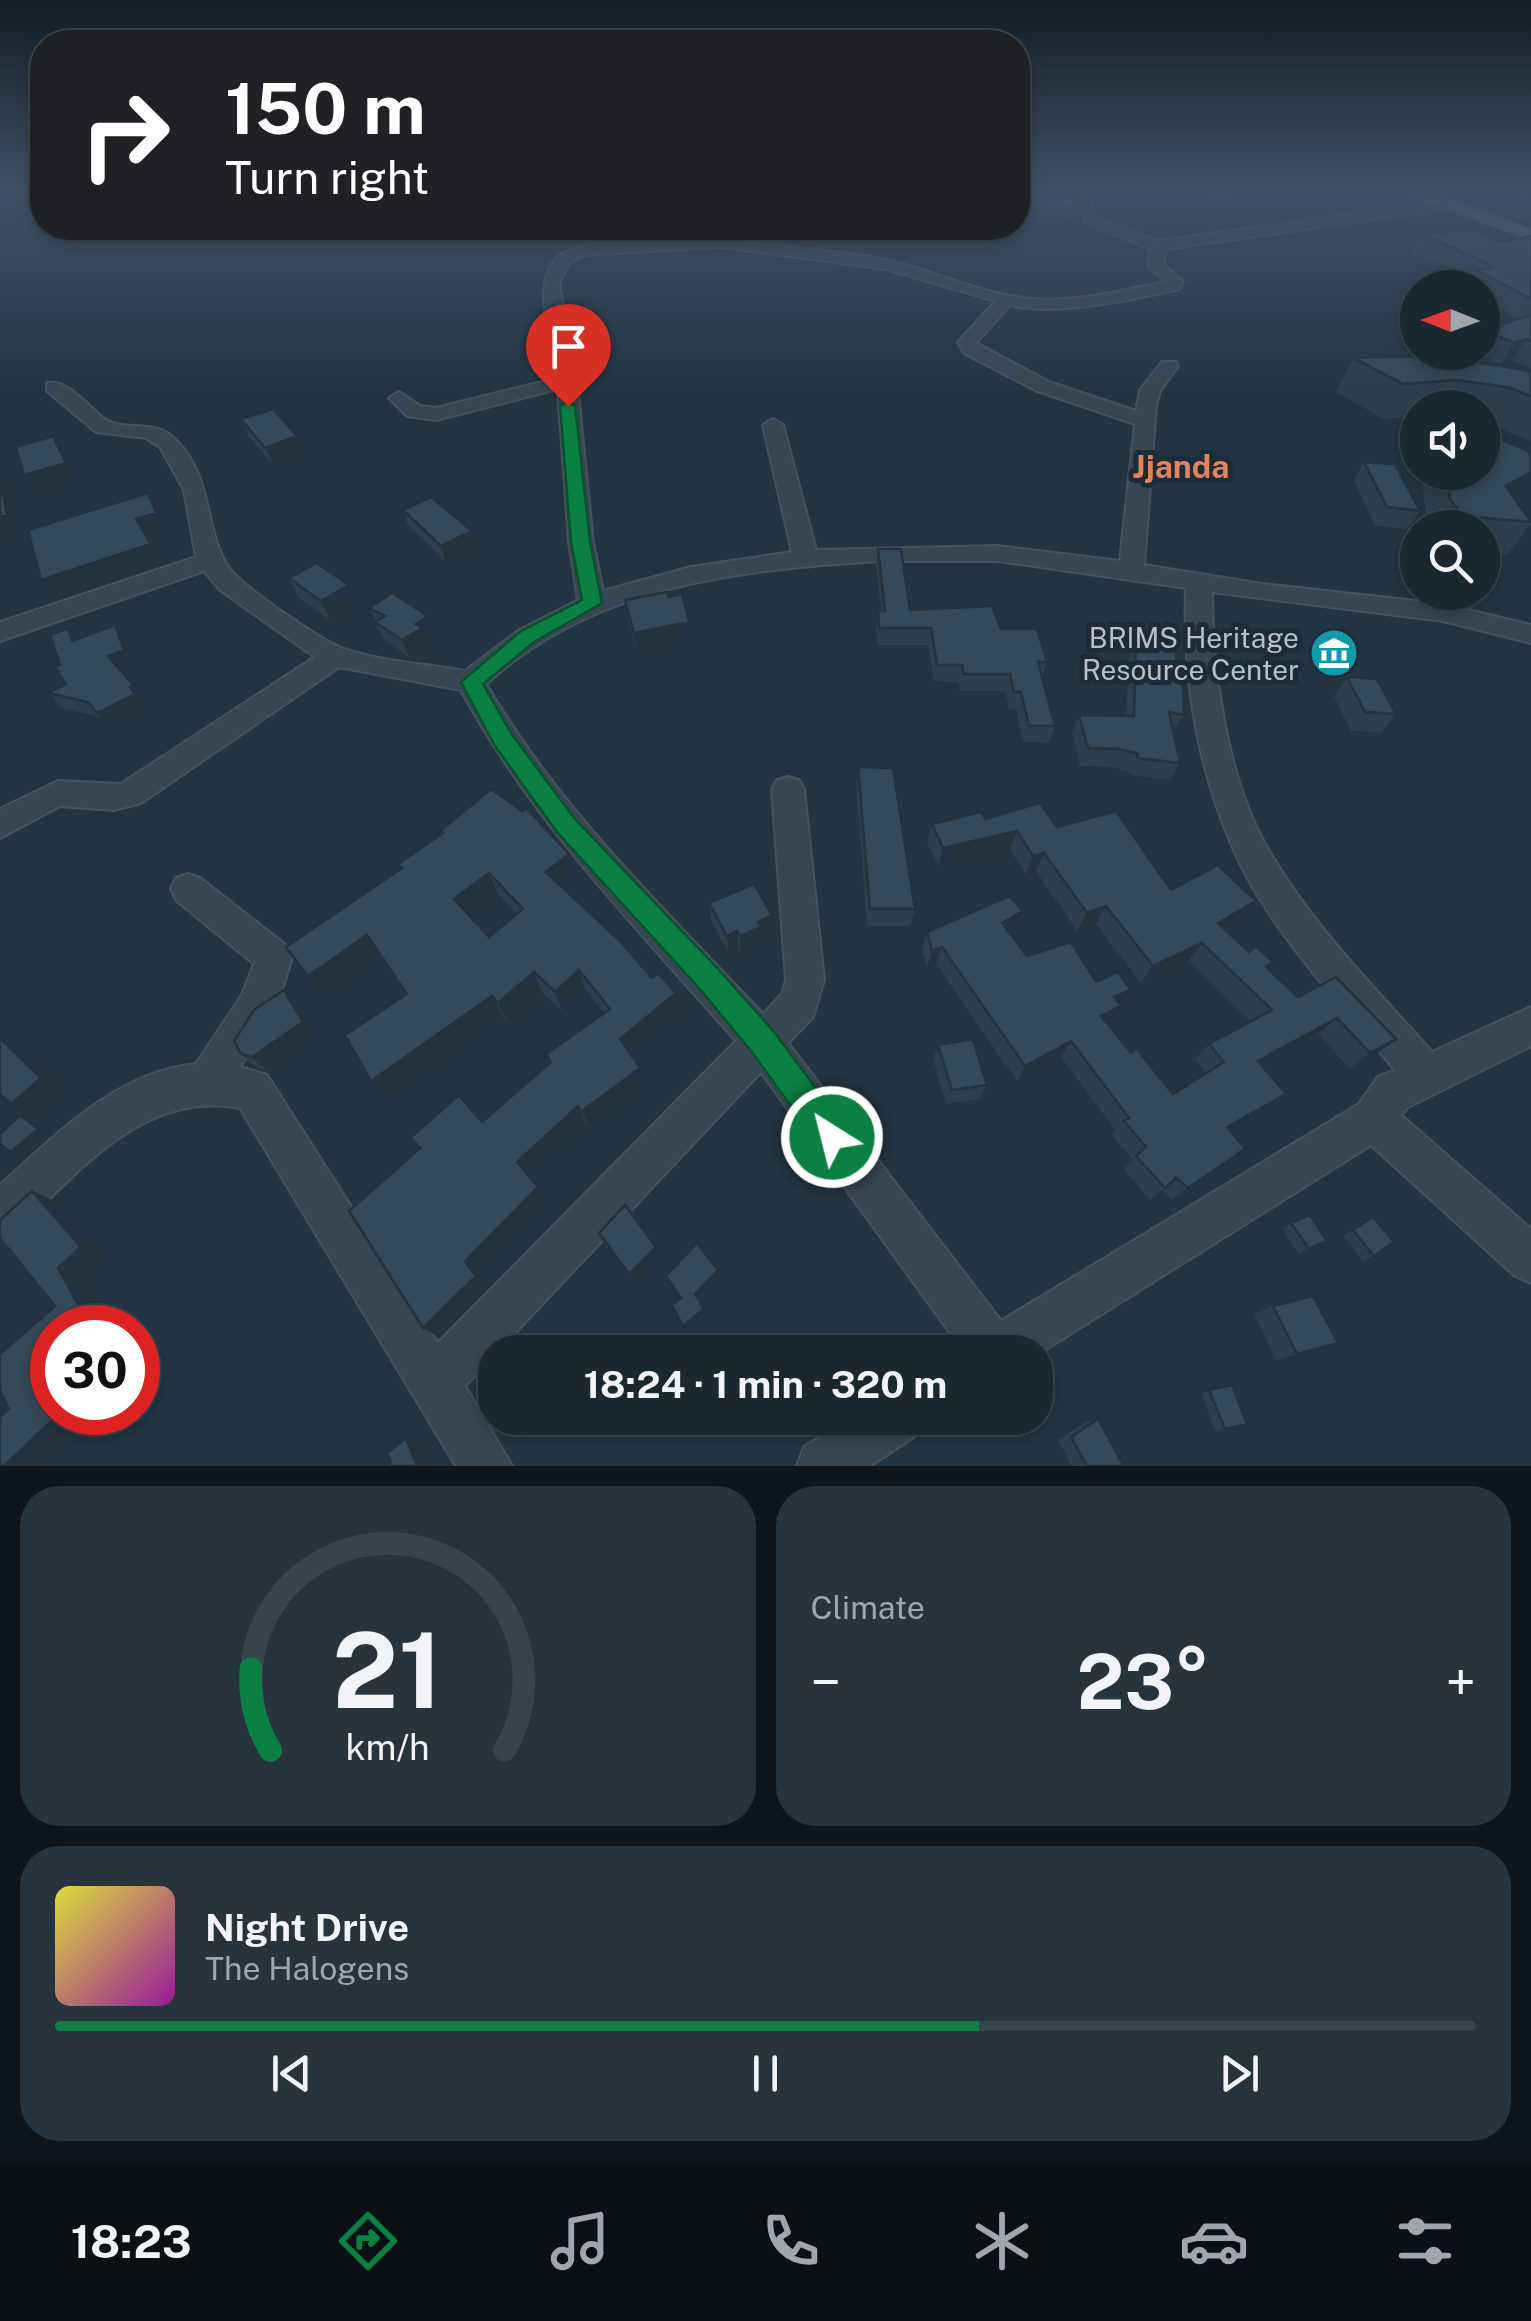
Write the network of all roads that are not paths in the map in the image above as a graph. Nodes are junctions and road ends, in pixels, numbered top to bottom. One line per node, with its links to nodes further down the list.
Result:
1 (572, 256): 6 (street)
2 (827, 256): 4 (street)
3 (1158, 256): 4 (street)
4 (1006, 300): 9 (street)
5 (1169, 366): 9 (street)
6 (567, 382): 8 (street); 15 (street)
7 (54, 387): 12 (street)
8 (399, 398)
9 (1145, 420): 13 (street)
10 (774, 426): 11 (street)
11 (806, 560): 13 (street); 15 (street)
12 (209, 561): 16 (street); 18 (street)
13 (1130, 571): 14 (street)
14 (1199, 582): 17 (street); 25 (street)
15 (592, 603): 19 (street)
16 (0, 632)
17 (1531, 634)
18 (334, 657): 19 (street); 21 (street)
19 (472, 682): 24 (street)
20 (788, 789): 24 (street)
21 (0, 825)
22 (188, 889): 26 (street)
23 (1531, 1026): 25 (street)
24 (763, 1042): 30 (street); 32 (street)
25 (1426, 1076): 27 (street)
26 (208, 1083): 28 (street); 32 (street)
27 (1374, 1119): 29 (street); 31 (street)
28 (0, 1215)
29 (1531, 1260)
30 (982, 1335)
31 (1023, 1335)
32 (434, 1382): 34 (street)
33 (871, 1435): 35 (street)
34 (486, 1466)
35 (823, 1466)

